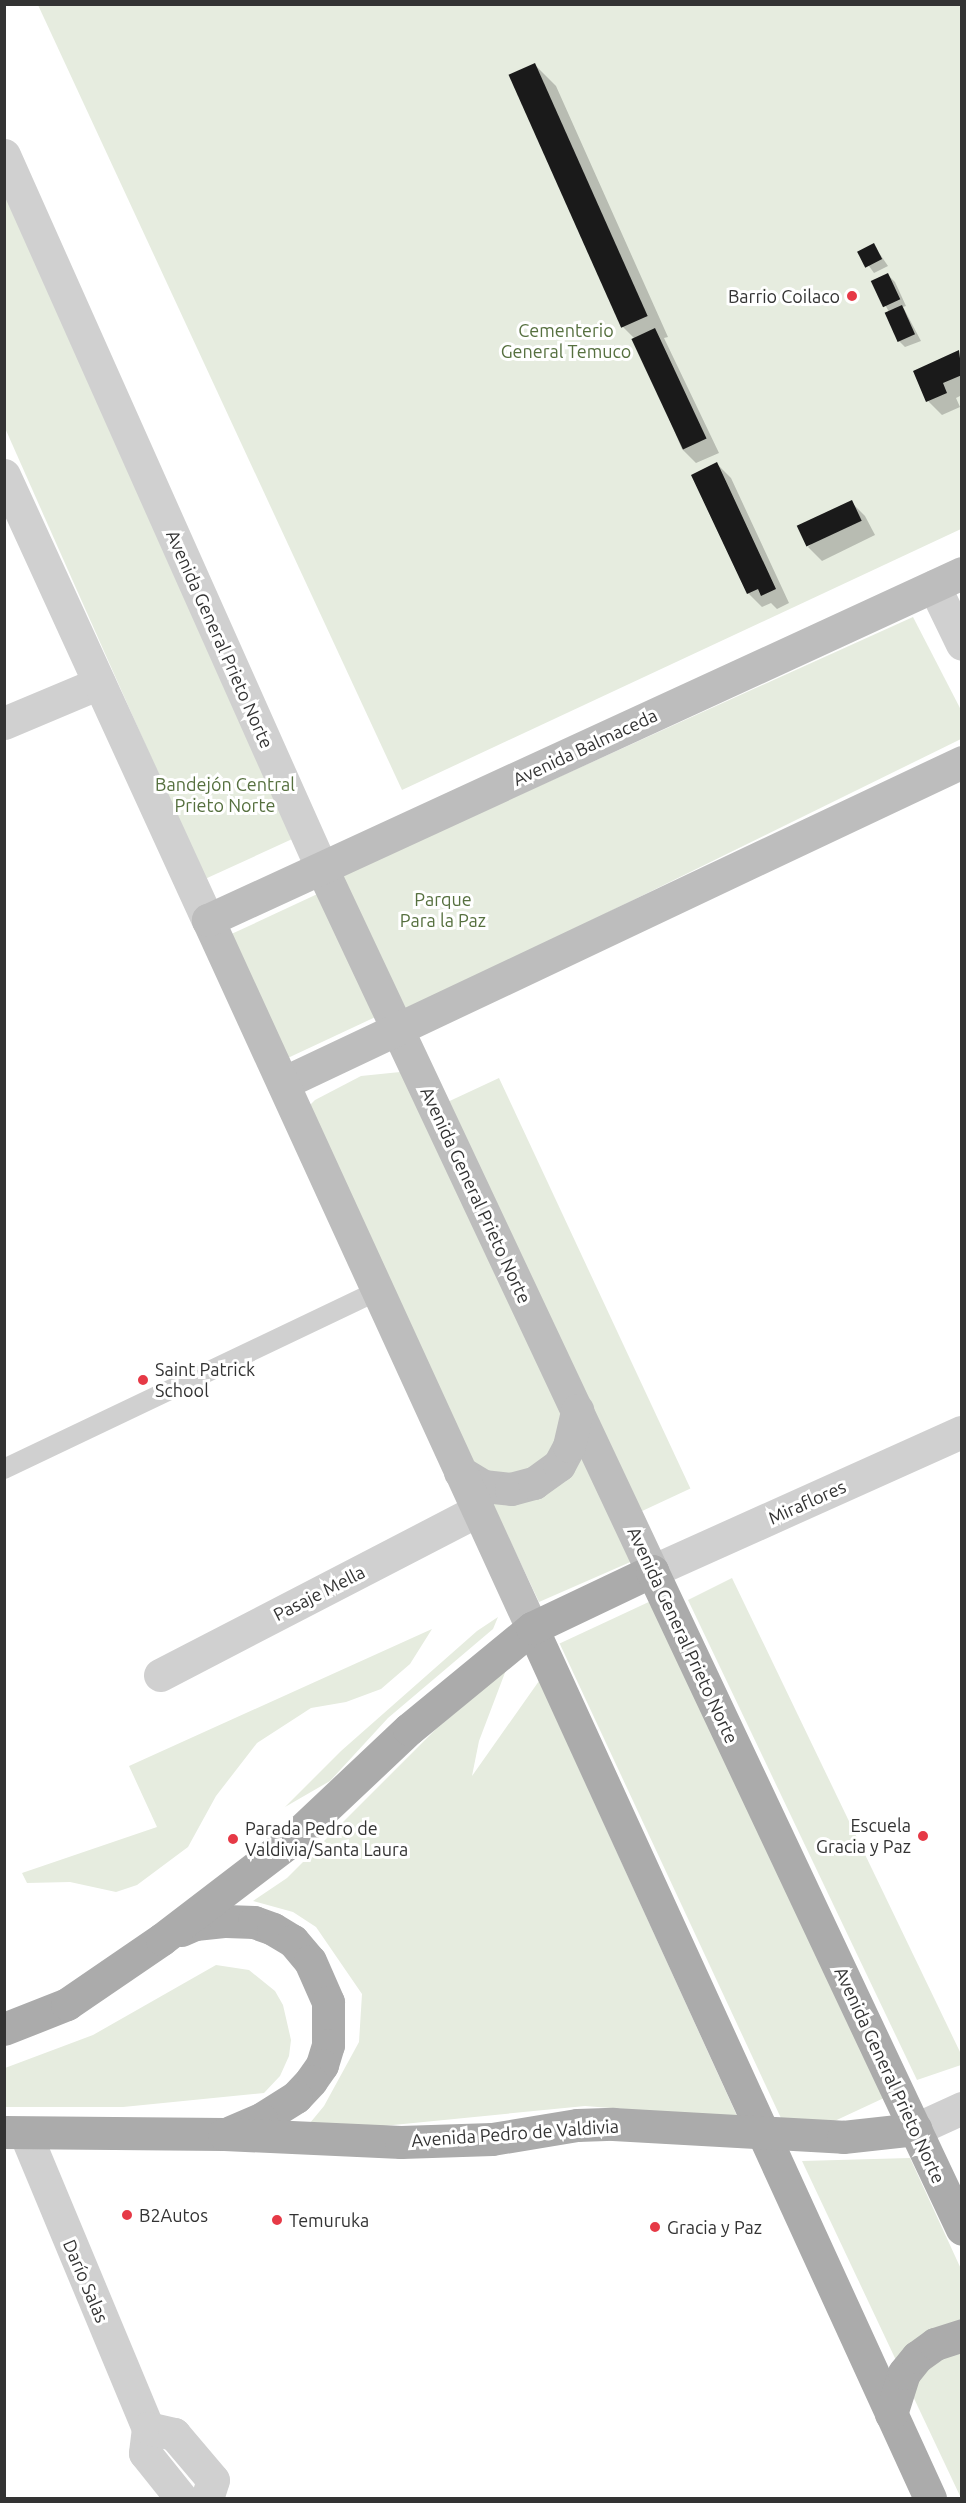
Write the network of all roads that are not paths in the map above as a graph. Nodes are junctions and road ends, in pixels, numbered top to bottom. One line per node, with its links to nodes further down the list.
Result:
1 (4, 155): 8 (street, Avenida General Prieto Norte)
2 (4, 475): 5 (street)
3 (948, 580): 4 (street); 8 (main road, Avenida Balmaceda)
4 (962, 644)
5 (99, 683): 6 (street); 9 (street)
6 (4, 723)
7 (962, 762): 10 (main road)
8 (322, 869): 9 (main road, Avenida Balmaceda); 10 (main road, Avenida General Prieto Norte)
9 (208, 920): 11 (main road)
10 (398, 1030): 11 (main road); 13 (main road, Avenida General Prieto Norte)
11 (283, 1083): 12 (main road)
12 (378, 1291): 15 (lane); 16 (main road)
13 (577, 1410): 16 (main road); 18 (main road, Avenida General Prieto Norte)
14 (962, 1432): 18 (street, Miraflores)
15 (4, 1469)
16 (460, 1472): 17 (main road)
17 (478, 1510): 19 (main road); 20 (street, Pasaje Mella)
18 (652, 1571): 19 (main road); 24 (main road, Avenida General Prieto Norte)
19 (532, 1628): 21 (main road); 25 (main road)
20 (160, 1676)
21 (162, 1939): 22 (main road); 27 (main road)
22 (4, 2029)
23 (962, 2108): 24 (street)
24 (916, 2128): 25 (main road, Avenida Pedro de Valdivia); 28 (main road, Avenida General Prieto Norte)
25 (762, 2130): 27 (main road, Avenida Pedro de Valdivia); 30 (main road)
26 (15, 2132): 27 (main road, Avenida Pedro de Valdivia); 31 (street, Darío Salas)
27 (224, 2134)
28 (962, 2229)
29 (962, 2335): 30 (main road)
30 (891, 2414): 34 (main road)
31 (148, 2428): 32 (street, Darío Salas); 33 (street)
32 (181, 2499)
33 (207, 2499)
34 (930, 2499)

